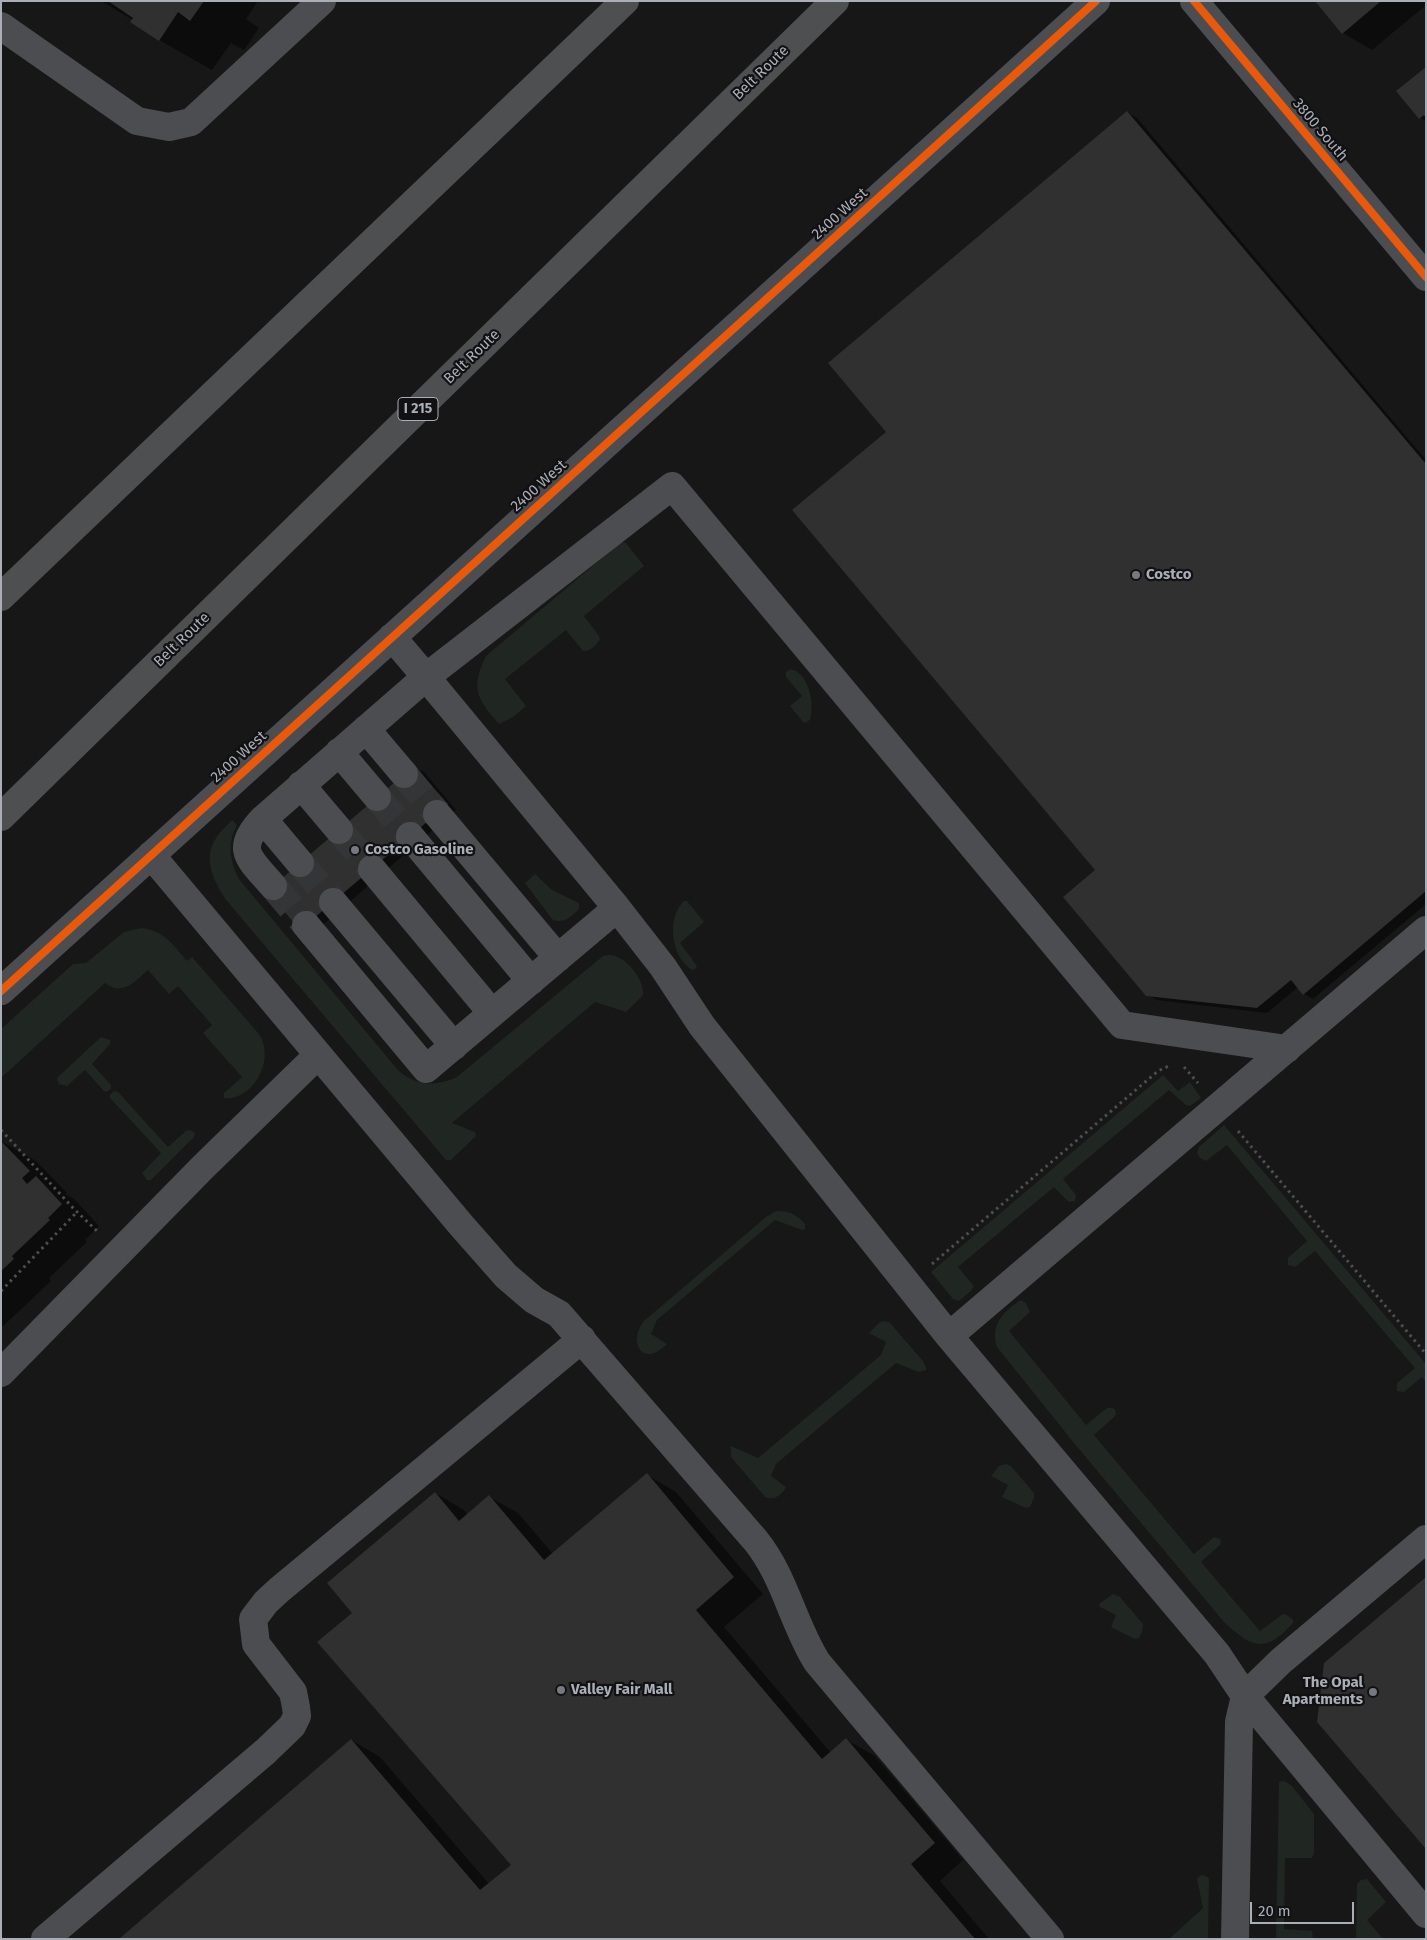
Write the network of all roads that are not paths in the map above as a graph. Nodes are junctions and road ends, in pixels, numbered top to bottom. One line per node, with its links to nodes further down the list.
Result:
1 (322, 1): 6 (street)
2 (626, 1): 8 (highway)
3 (835, 1): 17 (highway, Belt Route / I 215)
4 (1096, 1): 9 (street, 2400 West)
5 (1194, 1): 7 (street, 3800 South)
6 (1, 26)
7 (1426, 277)
8 (1, 597)
9 (392, 637): 10 (street); 21 (street, 2400 West)
10 (426, 676): 11 (street); 26 (street); 34 (street)
11 (366, 729): 12 (street); 13 (street)
12 (339, 752): 14 (street); 15 (street)
13 (404, 774)
14 (301, 785): 18 (street); 19 (street)
15 (377, 797)
16 (436, 814): 29 (street)
17 (1, 817)
18 (263, 819): 22 (street); 24 (street)
19 (339, 830)
20 (410, 836): 30 (street)
21 (151, 855): 31 (street, 2400 West); 35 (street)
22 (300, 863)
23 (372, 869): 32 (street)
24 (273, 886)
25 (333, 902): 33 (street)
26 (617, 908): 29 (street); 36 (street)
27 (306, 925): 33 (street)
28 (1426, 930): 34 (street)
29 (558, 958): 30 (street)
30 (531, 981): 32 (street)
31 (1, 990)
32 (492, 1013): 33 (street)
33 (454, 1046)
34 (1287, 1049): 36 (street)
35 (318, 1055): 37 (street); 38 (street)
36 (949, 1336): 40 (street)
37 (582, 1339): 42 (street); 43 (street)
38 (1, 1373)
39 (1426, 1539): 40 (street)
40 (1246, 1696): 41 (street); 44 (street)
41 (1426, 1914)
42 (45, 1939)
43 (1050, 1939)
44 (1235, 1939)

